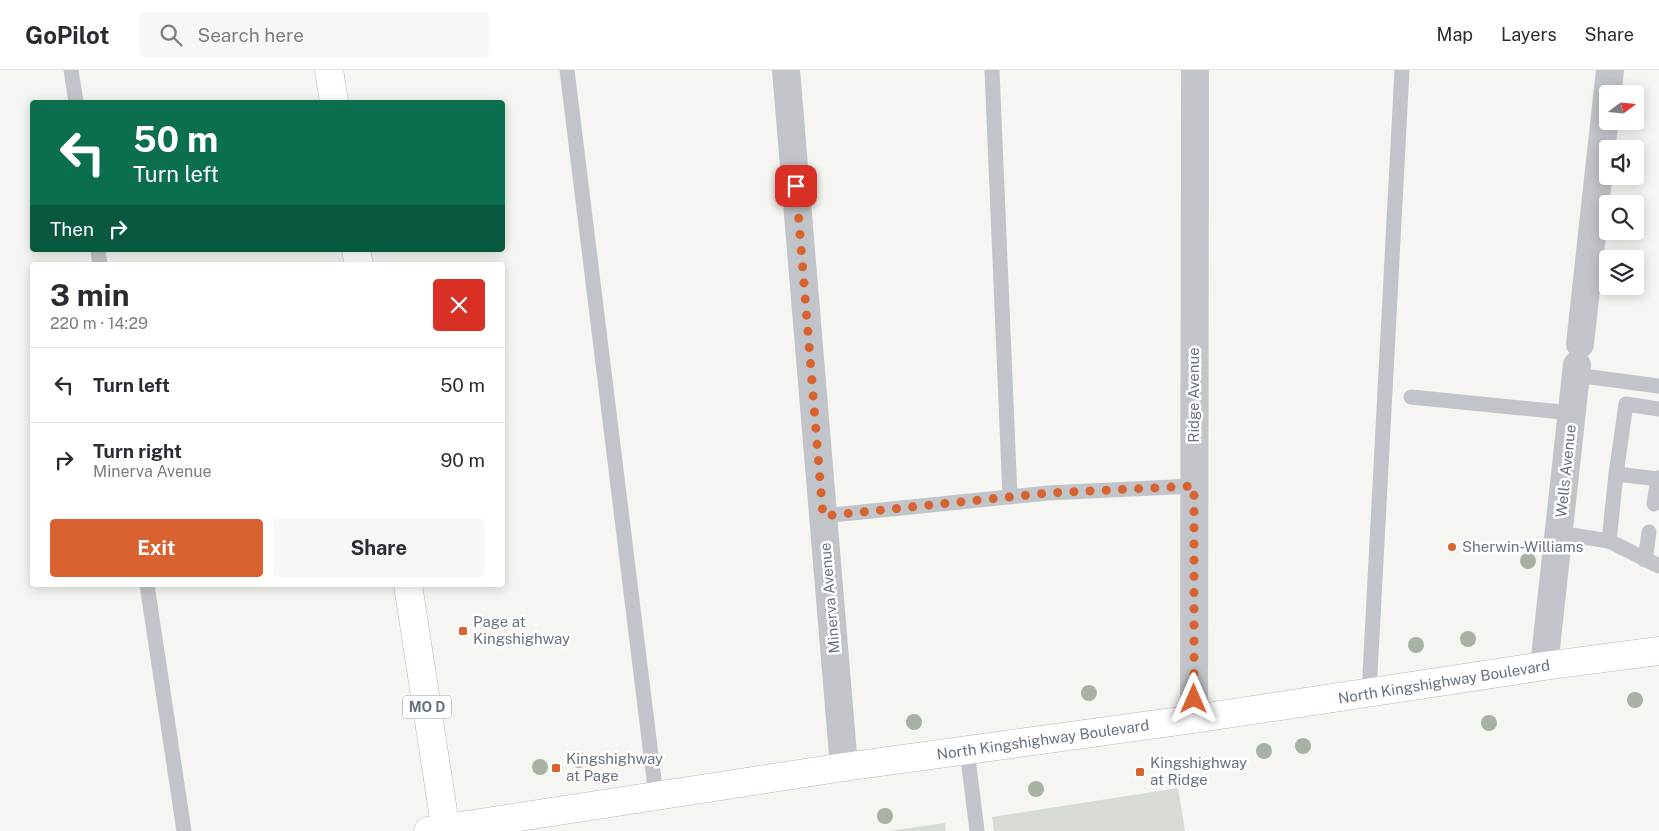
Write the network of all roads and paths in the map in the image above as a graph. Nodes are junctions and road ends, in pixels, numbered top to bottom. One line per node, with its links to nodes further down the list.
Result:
1 (71, 70): 9 (lane)
2 (328, 70): 10 (main road)
3 (567, 70): 35 (lane)
4 (786, 70): 21 (street, Minerva Avenue)
5 (992, 70): 19 (lane)
6 (1195, 70): 18 (street, Ridge Avenue)
7 (1402, 70): 31 (lane)
8 (1610, 70): 11 (street, Wells Avenue)
9 (76, 100)
10 (334, 100)
11 (1578, 361): 12 (lane); 15 (street, Wells Avenue)
12 (1659, 386)
13 (1411, 397): 15 (lane)
14 (1659, 409): 16 (lane)
15 (1572, 413): 23 (street, Wells Avenue)
16 (1616, 474): 17 (lane); 24 (lane)
17 (1658, 478): 20 (lane)
18 (1194, 486): 19 (lane); 32 (street, Ridge Avenue)
19 (1010, 497): 21 (lane)
20 (1654, 504)
21 (823, 516): 34 (street, Minerva Avenue)
22 (1649, 532): 25 (lane)
23 (1559, 533): 24 (lane); 30 (street, Wells Avenue)
24 (1609, 541): 25 (lane)
25 (1645, 560): 26 (lane)
26 (1659, 566)
27 (147, 587): 37 (lane)
28 (408, 587): 36 (main road, MO D)
29 (1659, 650): 30 (main road, North Kingshighway Boulevard)
30 (1544, 666): 31 (main road, North Kingshighway Boulevard)
31 (1369, 693): 32 (main road, North Kingshighway Boulevard)
32 (1194, 719): 33 (main road, North Kingshighway Boulevard)
33 (967, 750): 34 (main road, North Kingshighway Boulevard); 38 (lane)
34 (844, 767): 35 (main road, North Kingshighway Boulevard)
35 (656, 796): 36 (main road, North Kingshighway Boulevard)
36 (440, 830)
37 (184, 831)
38 (977, 831)

